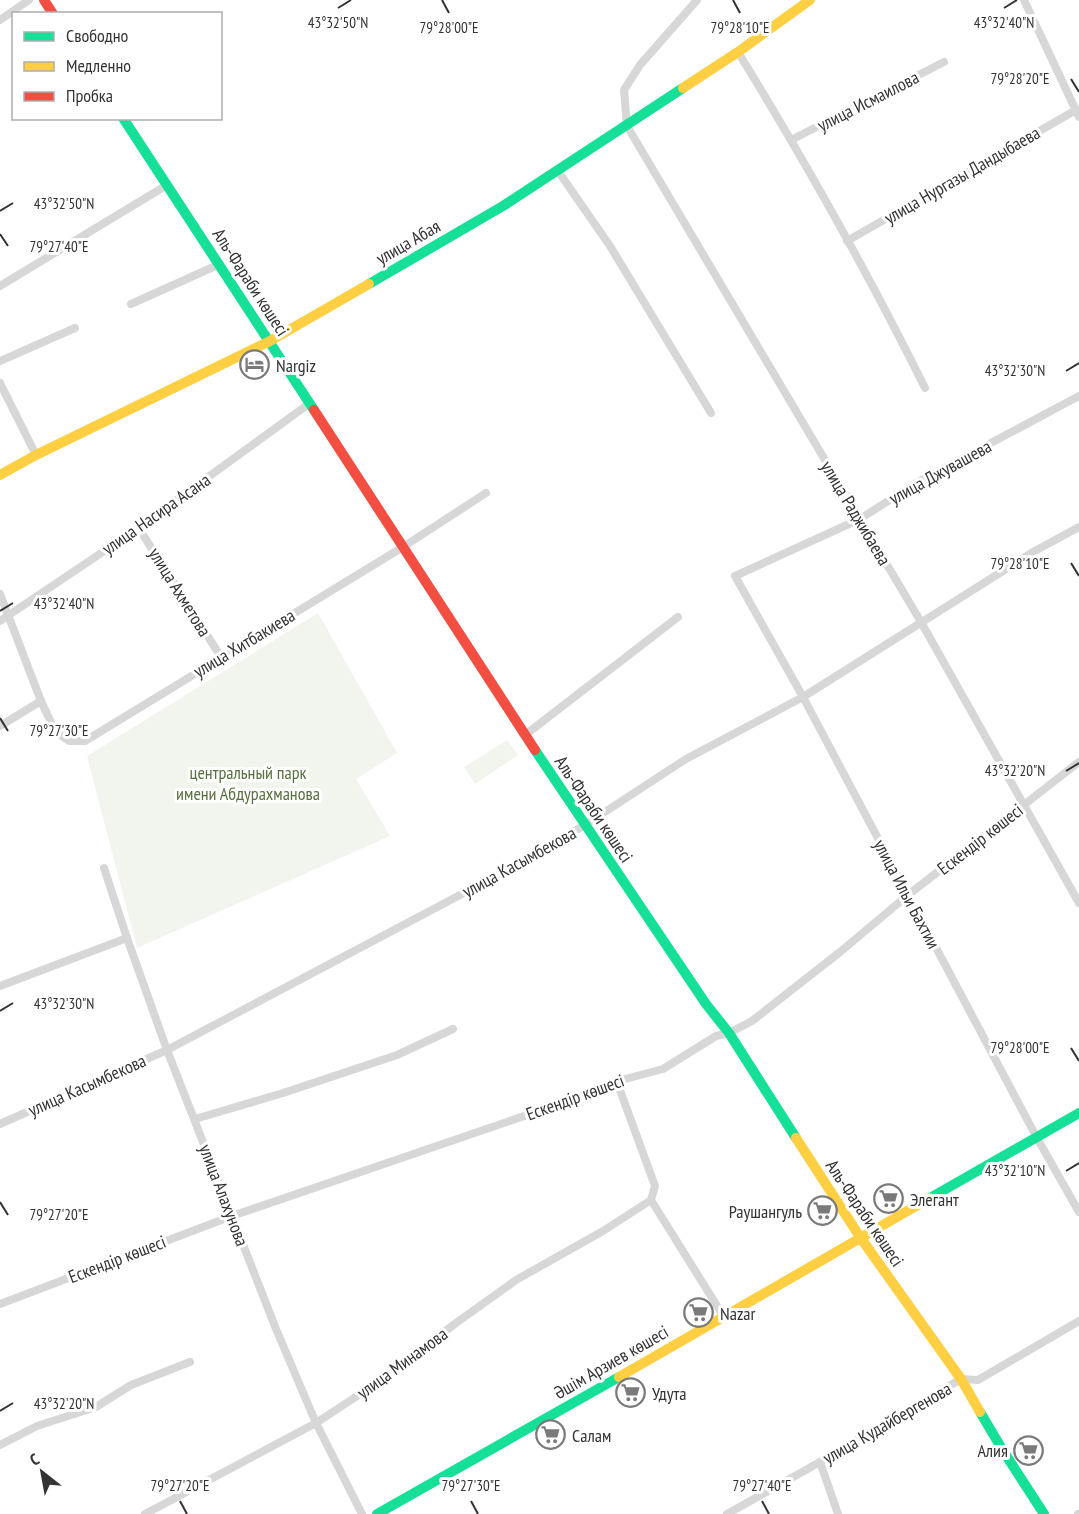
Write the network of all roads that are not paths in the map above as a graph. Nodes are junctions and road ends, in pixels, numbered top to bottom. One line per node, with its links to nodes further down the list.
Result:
1 (30, 0): 5 (street)
2 (697, 0): 12 (street)
3 (810, 0): 6 (main road, улица Абая)
4 (1024, 0): 9 (street)
5 (0, 20)
6 (738, 52): 12 (main road, улица Абая); 13 (street)
7 (944, 62): 13 (street, улица Исмаилова)
8 (1079, 92): 9 (street)
9 (1070, 96): 10 (street)
10 (1077, 113): 16 (street, улица Нургазы Дандыбаева)
11 (124, 120): 15 (main road, Аль-Фараби көшесі)
12 (627, 126): 14 (main road, улица Абая); 31 (street, улица Раджибаева)
13 (792, 140): 16 (street)
14 (558, 171): 21 (main road, улица Абая); 27 (street)
15 (167, 185): 17 (main road, Аль-Фараби көшесі); 18 (street)
16 (847, 241): 24 (street)
17 (220, 264): 19 (street); 21 (main road, Аль-Фараби көшесі)
18 (0, 286)
19 (131, 304)
20 (75, 328): 22 (street)
21 (270, 341): 26 (main road, Аль-Фараби көшесі); 28 (main road, улица Абая)
22 (0, 361)
23 (0, 382): 28 (street)
24 (925, 388)
25 (1079, 396): 31 (street, улица Джувашева)
26 (310, 403): 32 (street, улица Насира Асана); 34 (main road, Аль-Фараби көшесі)
27 (711, 413)
28 (36, 455): 29 (main road, улица Абая)
29 (0, 475)
30 (486, 493): 34 (street, улица Хитбакиева)
31 (860, 519): 35 (street, улица Джувашева); 40 (street, улица Раджибаева)
32 (138, 527): 37 (street, улица Насира Асана); 41 (street, улица Ахметова)
33 (1079, 527): 40 (street, улица Касымбекова)
34 (403, 547): 41 (street, улица Хитбакиева); 45 (main road, Аль-Фараби көшесі)
35 (735, 576): 42 (street, улица Ильи Бахтии)
36 (0, 594): 37 (street)
37 (9, 615): 39 (street, улица Насира Асана); 43 (street)
38 (678, 617): 45 (street)
39 (0, 621)
40 (921, 622): 42 (street, улица Касымбекова); 47 (street, улица Раджибаева)
41 (220, 657): 43 (street, улица Хитбакиева)
42 (803, 697): 48 (street, улица Касымбекова); 50 (street, улица Ильи Бахтии)
43 (41, 701): 44 (street)
44 (0, 726)
45 (525, 735): 48 (main road, Аль-Фараби көшесі)
46 (1079, 762): 47 (street, Ескендір көшесі)
47 (1024, 805): 50 (street, Ескендір көшесі); 51 (street, улица Раджибаева)
48 (585, 825): 55 (main road, Аль-Фараби көшесі); 56 (street, улица Касымбекова)
49 (104, 868): 52 (street, улица Алахунова)
50 (908, 895): 55 (street, Ескендір көшесі); 61 (street, улица Ильи Бахтии)
51 (1079, 903)
52 (127, 938): 53 (street); 56 (street, улица Алахунова)
53 (0, 986)
54 (453, 1029): 59 (street)
55 (729, 1033): 57 (street, Ескендір көшесі); 65 (main road, Аль-Фараби көшесі)
56 (167, 1050): 59 (street, улица Алахунова); 60 (street, улица Касымбекова)
57 (617, 1082): 62 (street); 64 (street, Ескендір көшесі)
58 (1079, 1113): 61 (main road, Әшім Арзиев көшесі)
59 (195, 1119): 64 (street, улица Алахунова)
60 (0, 1124)
61 (1037, 1138): 63 (street, улица Ильи Бахтии); 65 (main road, Әшім Арзиев көшесі)
62 (651, 1200): 67 (street); 71 (street, улица Минамова)
63 (1079, 1212)
64 (232, 1216): 66 (street, Ескендір көшесі); 71 (street, улица Алахунова)
65 (860, 1237): 67 (main road, Әшім Арзиев көшесі); 70 (main road, Аль-Фараби көшесі)
66 (0, 1304)
67 (724, 1317): 76 (main road, Әшім Арзиев көшесі)
68 (1079, 1321): 70 (street, улица Кудайбергенова)
69 (190, 1362): 72 (street)
70 (961, 1379): 73 (street, улица Кудайбергенова); 79 (main road, Аль-Фараби көшесі)
71 (316, 1423): 74 (street, улица Минамова); 75 (street, улица Алахунова)
72 (0, 1445)
73 (820, 1462): 77 (street, улица Кудайбергенова); 78 (street)
74 (145, 1514)
75 (362, 1514)
76 (377, 1514)
77 (727, 1514)
78 (838, 1514)
79 (1044, 1514)

